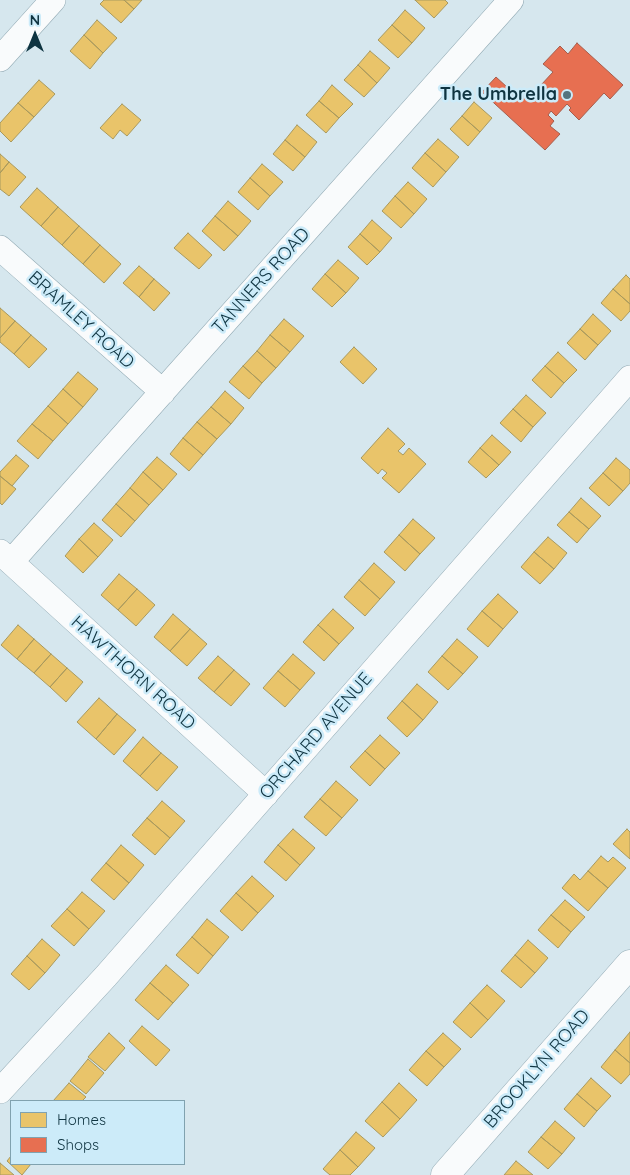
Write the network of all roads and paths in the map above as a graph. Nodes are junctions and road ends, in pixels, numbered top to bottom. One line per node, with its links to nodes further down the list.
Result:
1 (53, 0): 3 (street)
2 (511, 0): 6 (street, TANNERS ROAD)
3 (0, 60)
4 (0, 248): 6 (street, BRAMLEY ROAD)
5 (630, 378): 8 (street, ORCHARD AVENUE)
6 (163, 392): 7 (street, TANNERS ROAD)
7 (6, 557): 8 (street, HAWTHORN ROAD)
8 (266, 794): 10 (street, ORCHARD AVENUE)
9 (630, 964): 11 (street, BROOKLYN ROAD)
10 (0, 1091)
11 (445, 1175)

